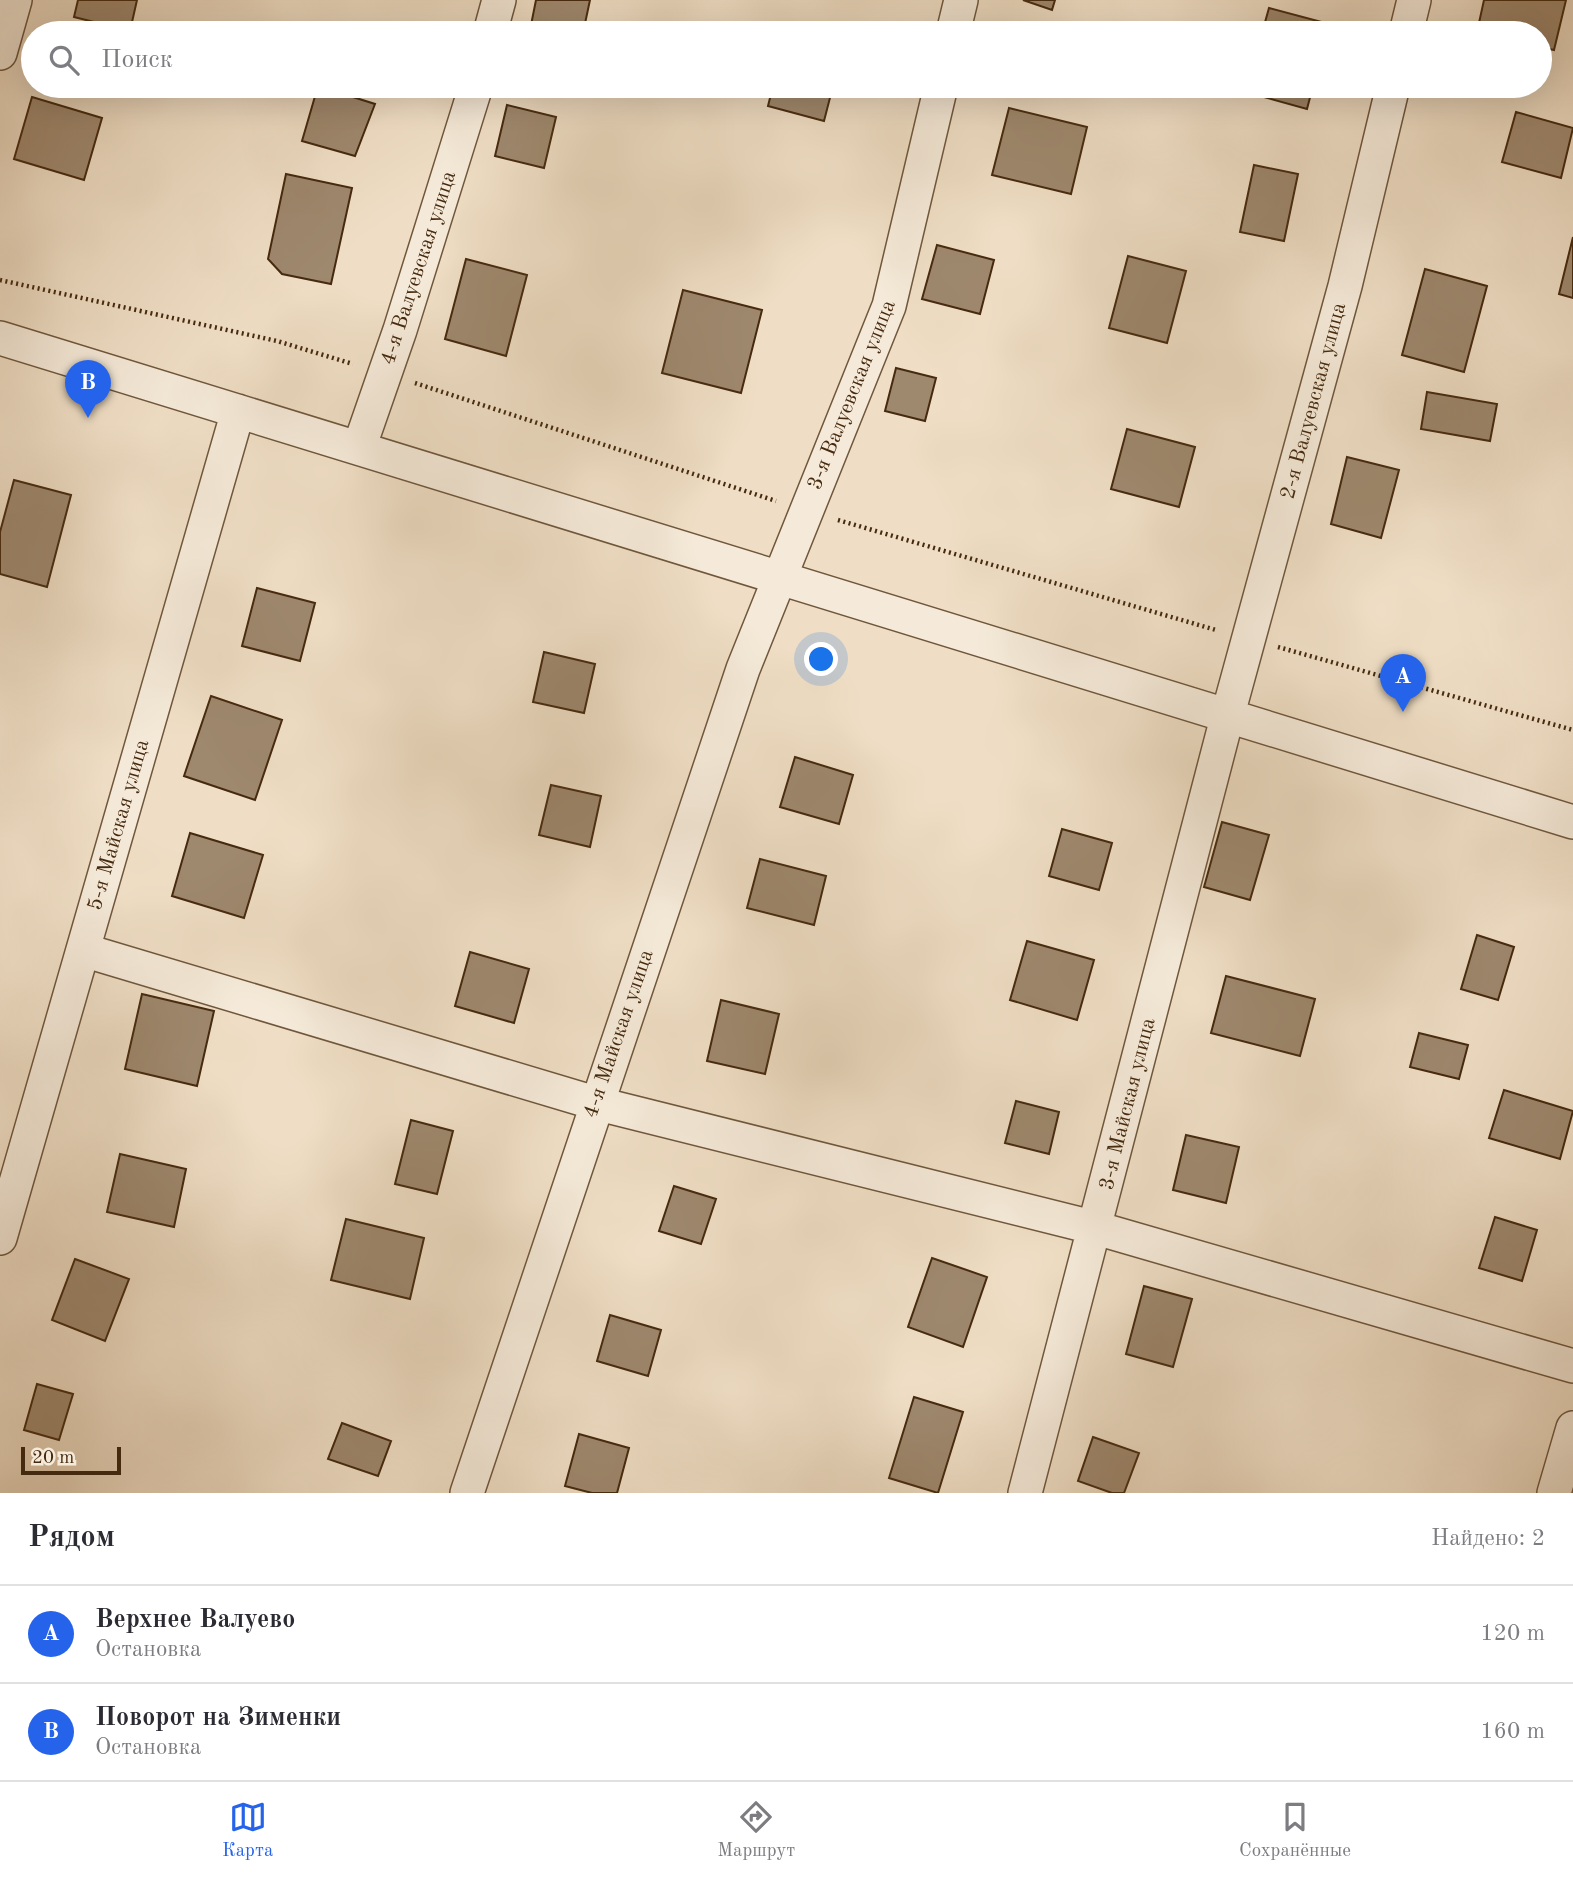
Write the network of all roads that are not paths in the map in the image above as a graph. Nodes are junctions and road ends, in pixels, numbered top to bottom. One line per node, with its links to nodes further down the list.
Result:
1 (15, 0): 8 (street)
2 (499, 0): 5 (street)
3 (961, 0): 6 (street)
4 (1414, 0): 7 (street)
5 (493, 21)
6 (956, 21)
7 (1409, 21)
8 (0, 53)
9 (472, 98): 14 (street, 4-я Валуевская улица)
10 (938, 98): 15 (street, 3-я Валуевская улица)
11 (1390, 98): 16 (street, 2-я Валуевская улица)
12 (0, 338): 13 (street)
13 (238, 411): 14 (street); 18 (street, 5-я Майская улица)
14 (359, 448): 15 (street)
15 (779, 577): 16 (street); 19 (street, 4-я Майская улица)
16 (1228, 714): 17 (street); 20 (street, 3-я Майская улица)
17 (1573, 822)
18 (83, 950): 19 (street); 21 (street, 5-я Майская улица)
19 (595, 1103): 20 (street); 24 (street, 4-я Майская улица)
20 (1096, 1228): 22 (street); 25 (street, 3-я Майская улица)
21 (0, 1238)
22 (1573, 1366)
23 (1573, 1428): 26 (street)
24 (467, 1493)
25 (1025, 1493)
26 (1554, 1493)

